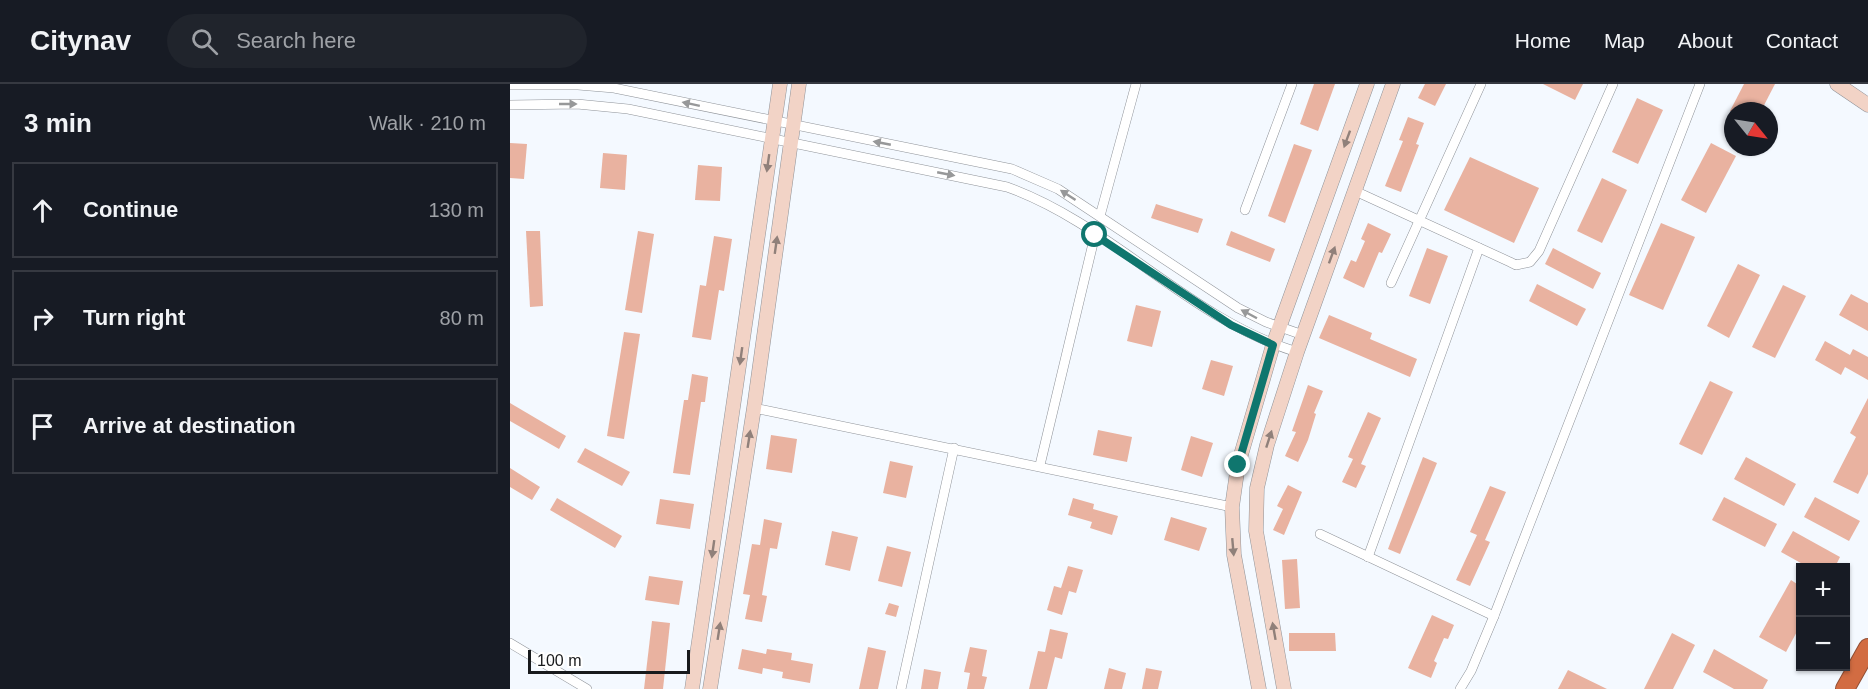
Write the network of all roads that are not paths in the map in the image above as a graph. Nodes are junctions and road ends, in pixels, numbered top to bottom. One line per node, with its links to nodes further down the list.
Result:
1 (780, 84): 14 (main road)
2 (799, 84): 15 (main road)
3 (1136, 84): 20 (street)
4 (1292, 84): 19 (street)
5 (1367, 84): 25 (main road, one-way to 25)
6 (1393, 84): 18 (main road)
7 (1481, 84): 21 (street)
8 (1613, 84): 23 (street)
9 (1700, 84): 35 (street)
10 (1837, 84): 13 (main road)
11 (510, 85): 14 (street, one-way to 11)
12 (510, 105): 16 (street, one-way to 16)
13 (1868, 105)
14 (774, 121): 15 (street); 16 (main road)
15 (792, 125): 17 (main road); 20 (street, one-way to 15)
16 (772, 140): 17 (street); 39 (main road, one-way to 39)
17 (790, 143): 22 (street, one-way to 22); 29 (main road, one-way to 17)
18 (1355, 191): 21 (street); 26 (main road, one-way to 18)
19 (1245, 210)
20 (1100, 216): 25 (street, one-way to 20)
21 (1419, 221): 23 (street); 24 (street)
22 (1095, 235): 27 (street); 31 (street)
23 (1479, 248): 34 (street)
24 (1391, 283)
25 (1280, 328): 26 (street); 27 (main road)
26 (1303, 334): 28 (main road)
27 (1273, 345): 28 (street); 32 (main road)
28 (1297, 352): 43 (main road, one-way to 28)
29 (754, 408): 30 (street); 40 (main road, one-way to 29)
30 (954, 448): 31 (street); 41 (street)
31 (1040, 465): 32 (street)
32 (1232, 507): 42 (main road, one-way to 42)
33 (1320, 534): 34 (street)
34 (1368, 557): 35 (street)
35 (1494, 616): 44 (street)
36 (510, 643): 38 (street)
37 (1868, 648): 45 (highway)
38 (587, 689)
39 (692, 689)
40 (710, 689)
41 (901, 689)
42 (1259, 689)
43 (1284, 689)
44 (1460, 689)
45 (1845, 689)

